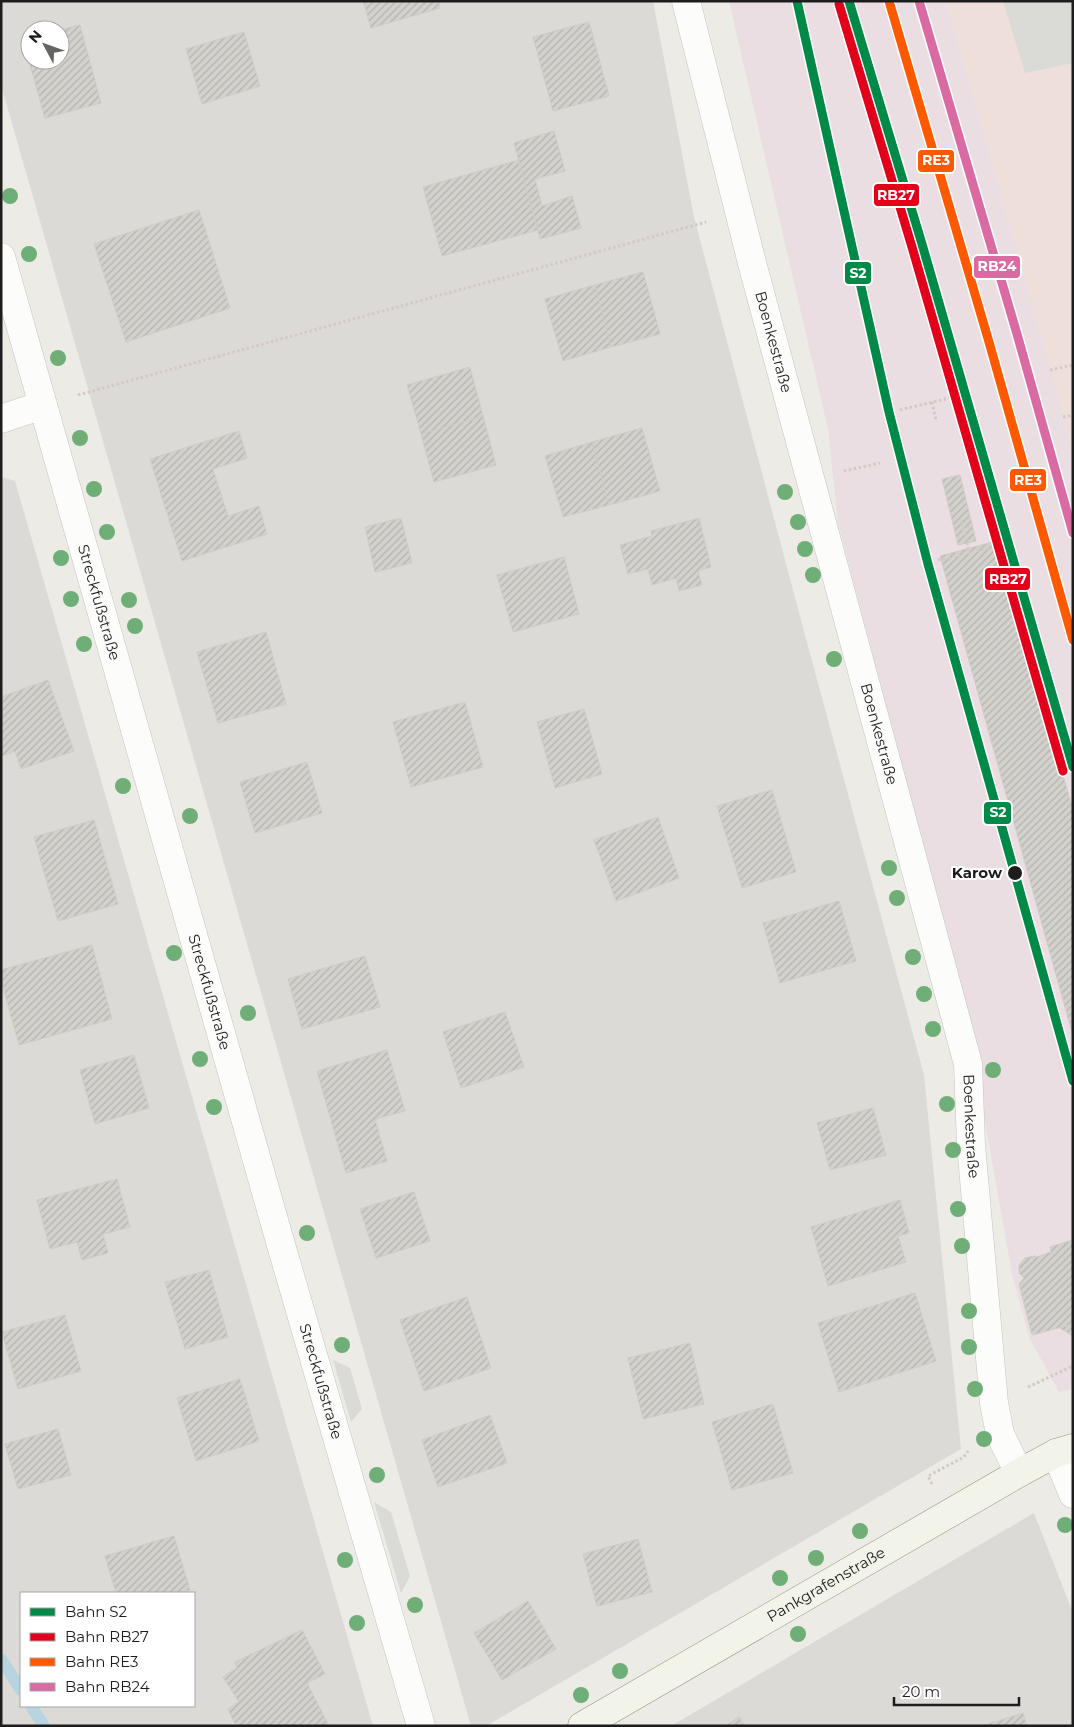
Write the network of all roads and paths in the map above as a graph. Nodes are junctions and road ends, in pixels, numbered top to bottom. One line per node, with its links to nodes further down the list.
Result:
1 (686, 1): 2 (street, Boenkestraße)
2 (740, 213): 8 (path); 21 (street, Boenkestraße)
3 (1, 257): 8 (street, Streckfußstraße)
4 (1073, 365): 5 (path)
5 (1050, 370)
6 (957, 396): 7 (path)
7 (932, 402): 9 (path); 13 (path)
8 (43, 405): 12 (street); 27 (street, Streckfußstraße)
9 (900, 410)
10 (1073, 415): 11 (path)
11 (1064, 417)
12 (1, 419)
13 (936, 420)
14 (962, 523): 16 (path)
15 (1000, 544): 16 (path)
16 (970, 553): 17 (path)
17 (938, 560)
18 (1073, 1366): 19 (path)
19 (1067, 1368): 20 (path); 21 (path)
20 (1073, 1372)
21 (994, 1403): 24 (street, Boenkestraße)
22 (969, 1450): 26 (path)
23 (1065, 1450): 24 (main road, Pankgrafenstraße); 25 (street)
24 (1019, 1472): 26 (main road, Pankgrafenstraße)
25 (1073, 1494)
26 (948, 1514): 28 (main road, Pankgrafenstraße)
27 (421, 1726)
28 (582, 1726)

